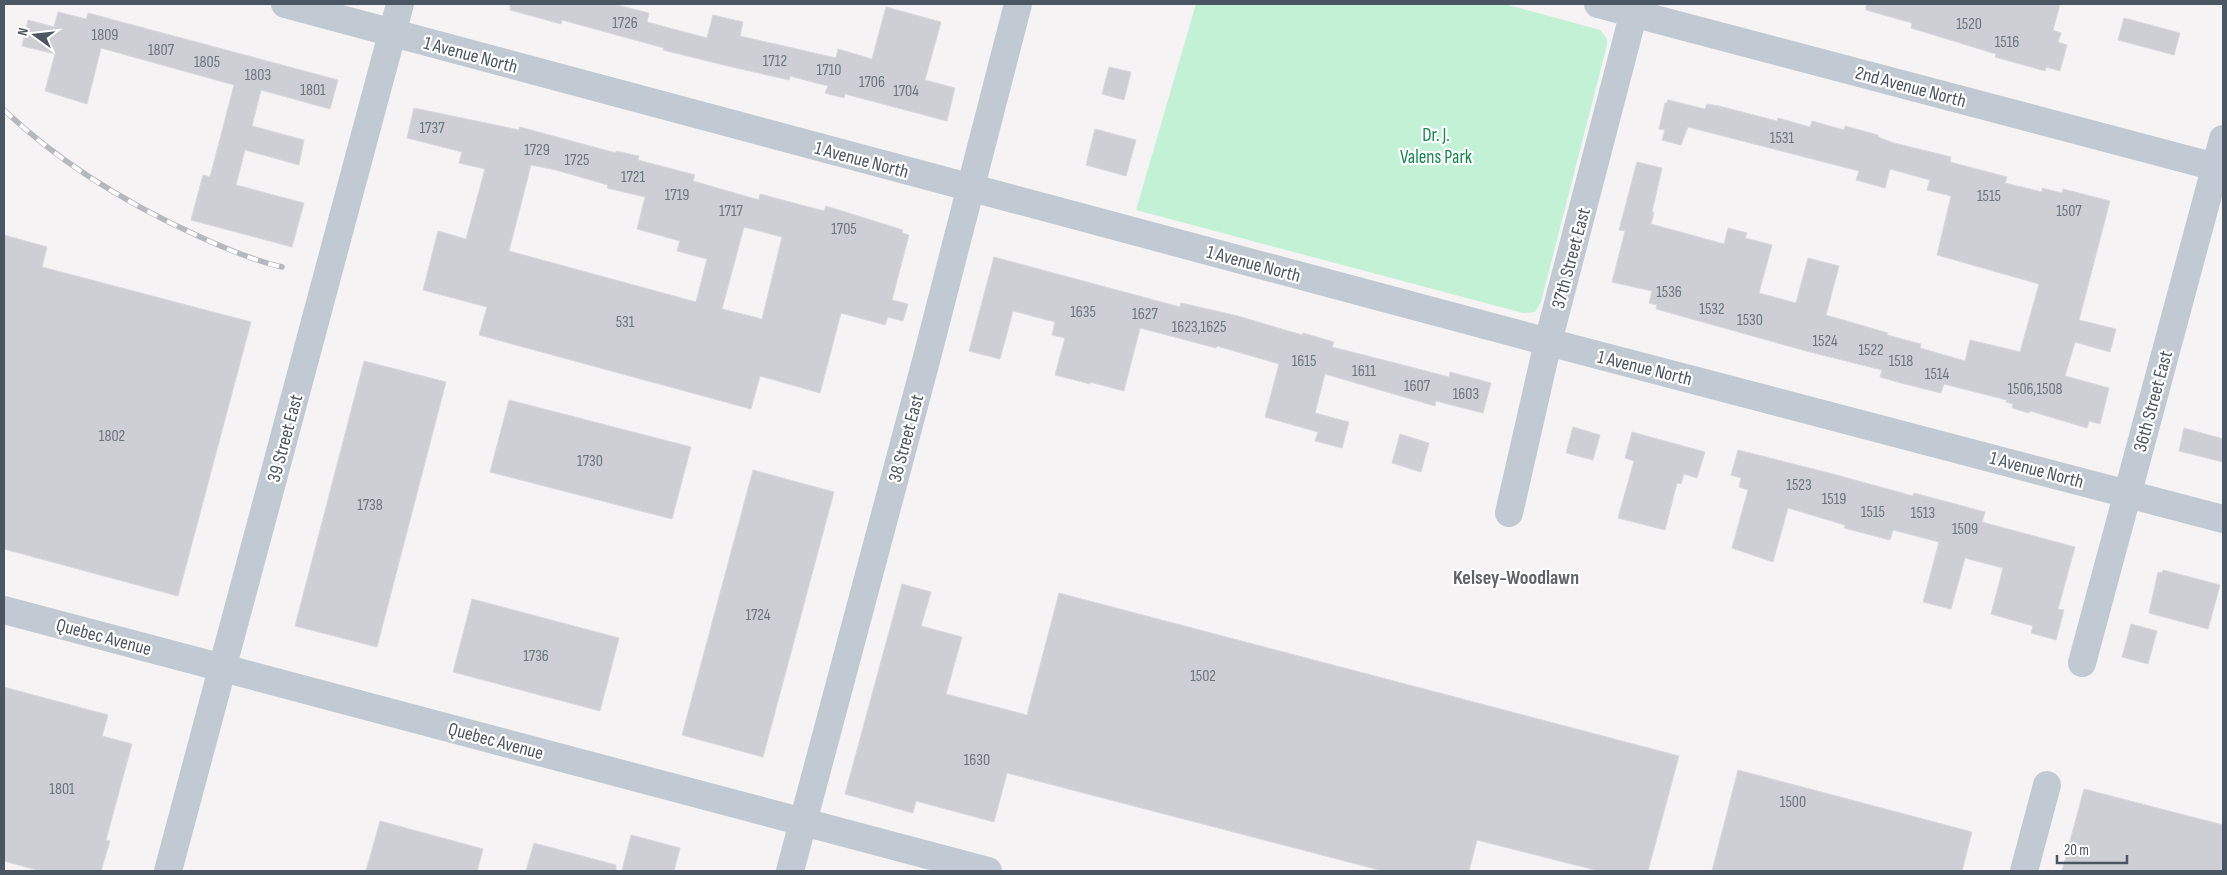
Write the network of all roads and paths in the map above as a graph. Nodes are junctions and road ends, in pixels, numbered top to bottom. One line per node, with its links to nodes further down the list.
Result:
1 (285, 4): 6 (street, 1 Avenue North)
2 (400, 4): 6 (street, 39 Street East)
3 (1018, 4): 9 (street, 38 Street East)
4 (1598, 4): 5 (street, 2nd Avenue North)
5 (1635, 9): 8 (street, 2nd Avenue North); 10 (street, 37th Street East)
6 (392, 33): 9 (street, 1 Avenue North); 16 (street, 39 Street East)
7 (2223, 139): 8 (street, 36th Street East)
8 (2220, 168): 11 (street, 36th Street East)
9 (970, 188): 10 (street, 1 Avenue North); 18 (street, 38 Street East)
10 (1548, 342): 11 (street, 1 Avenue North); 12 (street, 37th Street East)
11 (2127, 493): 13 (street, 1 Avenue North); 15 (street, 36th Street East)
12 (1509, 513)
13 (2223, 519)
14 (4, 610): 16 (street, Quebec Avenue)
15 (2082, 663)
16 (222, 667): 18 (street, Quebec Avenue); 19 (street, 39 Street East)
17 (2047, 785): 22 (street)
18 (803, 822): 20 (street, 38 Street East); 21 (street, Quebec Avenue)
19 (168, 871)
20 (790, 871)
21 (988, 871)
22 (2024, 871)

